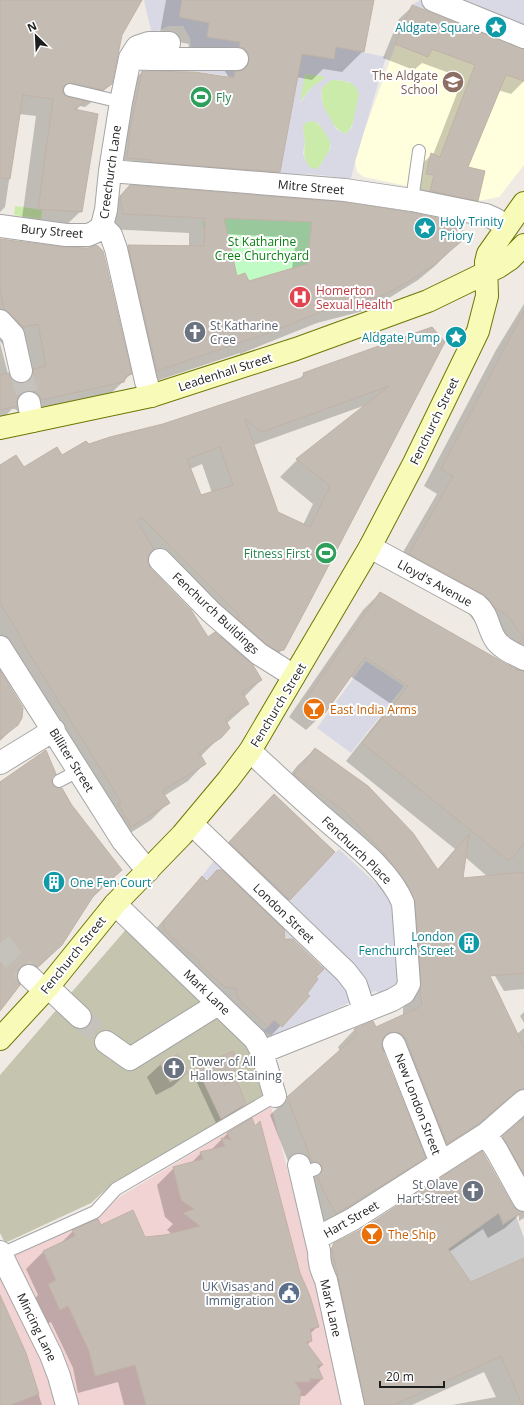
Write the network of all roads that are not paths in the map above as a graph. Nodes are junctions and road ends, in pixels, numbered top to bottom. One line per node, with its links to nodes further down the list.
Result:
1 (434, 0): 2 (street)
2 (524, 38)
3 (169, 43): 4 (street)
4 (130, 58): 5 (street); 7 (street, Creechurch Lane)
5 (237, 59)
6 (70, 90): 7 (lane)
7 (120, 102): 9 (street, Creechurch Lane)
8 (419, 151): 10 (lane)
9 (110, 171): 10 (street, Mitre Street); 13 (street, Creechurch Lane)
10 (412, 200): 14 (street, Mitre Street)
11 (524, 203): 14 (street, Fenchurch Street)
12 (0, 226): 13 (street, Bury Street)
13 (102, 226): 19 (street, Creechurch Lane)
14 (507, 226): 16 (street, Fenchurch Street)
15 (524, 245): 16 (street, Leadenhall Street)
16 (487, 272): 19 (street, Leadenhall Street); 21 (street, Fenchurch Street)
17 (0, 321): 18 (street)
18 (21, 371)
19 (151, 396): 20 (street, Leadenhall Street)
20 (0, 428)
21 (370, 548): 24 (street, Lloyd's Avenue); 25 (street, Fenchurch Street)
22 (160, 560): 25 (street, Fenchurch Buildings)
23 (0, 647): 26 (street, Billiter Street)
24 (524, 659)
25 (294, 676): 27 (street, Fenchurch Street)
26 (54, 730): 28 (street); 29 (street, Billiter Street)
27 (250, 751): 31 (street, Fenchurch Street); 37 (street, Fenchurch Place)
28 (0, 763)
29 (82, 777): 30 (lane); 32 (street, Billiter Street)
30 (59, 781)
31 (192, 824): 32 (street, Fenchurch Street); 37 (street, London Street)
32 (148, 871): 33 (street, Fenchurch Street)
33 (115, 904): 35 (street, Fenchurch Street); 36 (street, Mark Lane)
34 (29, 976): 35 (street)
35 (47, 989): 38 (street); 39 (street, Fenchurch Street)
36 (218, 1004): 40 (street); 42 (street, Mark Lane)
37 (370, 1008): 42 (street)
38 (80, 1017)
39 (0, 1039)
40 (106, 1042)
41 (394, 1044): 46 (street, New London Street)
42 (262, 1052): 43 (street, Mark Lane)
43 (275, 1096): 50 (lane)
44 (524, 1101): 45 (street, Hart Street)
45 (486, 1134): 46 (street, Hart Street); 48 (street)
46 (441, 1163): 49 (street, Hart Street)
47 (305, 1169): 49 (street, Mark Lane)
48 (524, 1200)
49 (317, 1238): 52 (street, Mark Lane)
50 (1, 1253): 51 (street, Mincing Lane)
51 (64, 1404)
52 (354, 1405)

